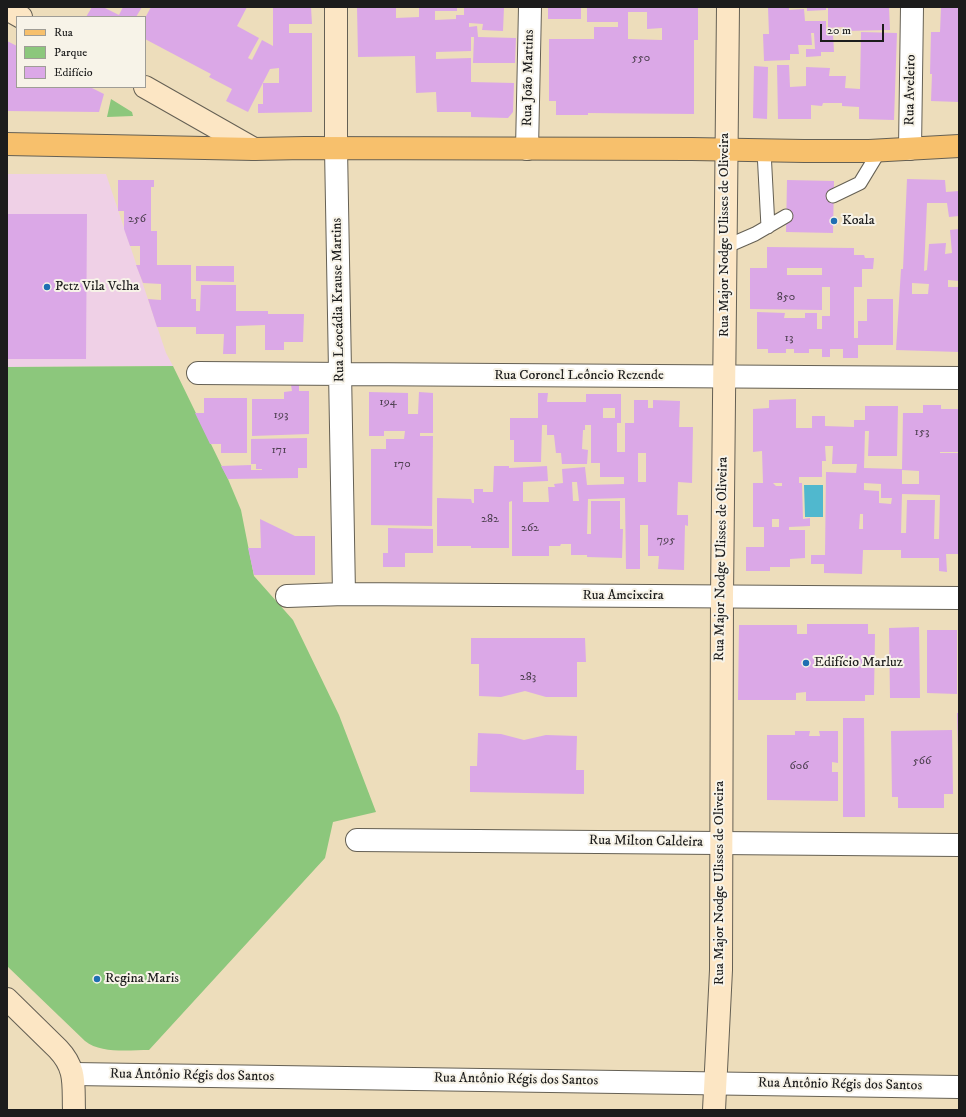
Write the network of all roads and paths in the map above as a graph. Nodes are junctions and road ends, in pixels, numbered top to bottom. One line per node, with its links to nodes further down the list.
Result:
1 (336, 7): 10 (main road, Rua Leocádia Krause Martins)
2 (530, 7): 12 (street, Rua João Martins)
3 (728, 7): 15 (main road, Rua Major Nodge Ulisses de Oliveira)
4 (912, 7): 13 (street, Rua Aveleiro)
5 (7, 9): 6 (main road)
6 (19, 16)
7 (146, 88): 11 (main road)
8 (7, 144): 11 (main road)
9 (959, 146): 13 (main road)
10 (336, 148): 11 (main road); 12 (main road); 22 (street, Rua Leocádia Krause Martins)
11 (254, 149)
12 (527, 149): 15 (main road)
13 (910, 149): 14 (main road)
14 (880, 150): 16 (main road); 17 (lane)
15 (726, 151): 16 (main road); 20 (main road, Rua Major Nodge Ulisses de Oliveira)
16 (764, 151): 19 (lane)
17 (833, 196)
18 (786, 216): 19 (lane)
19 (768, 227): 20 (lane)
20 (725, 247): 23 (main road, Rua Major Nodge Ulisses de Oliveira)
21 (198, 374): 22 (street, Rua Coronel Leôncio Rezende)
22 (340, 374): 23 (street, Rua Coronel Leôncio Rezende); 25 (street, Rua Leocádia Krause Martins)
23 (724, 377): 24 (street, Rua Coronel Leôncio Rezende); 27 (main road, Rua Major Nodge Ulisses de Oliveira)
24 (959, 378)
25 (344, 594): 26 (street, Rua Ameixeira); 27 (street, Rua Ameixeira)
26 (287, 596)
27 (722, 596): 28 (street, Rua Ameixeira); 30 (main road, Rua Major Nodge Ulisses de Oliveira)
28 (959, 598)
29 (358, 840): 30 (street, Rua Milton Caldeira)
30 (720, 843): 31 (street, Rua Milton Caldeira); 34 (main road, Rua Major Nodge Ulisses de Oliveira)
31 (959, 845)
32 (7, 999): 33 (main road)
33 (73, 1079): 34 (street, Rua Antônio Régis dos Santos); 36 (main road)
34 (715, 1083): 35 (street, Rua Antônio Régis dos Santos); 37 (main road, Rua Major Nodge Ulisses de Oliveira)
35 (959, 1087)
36 (74, 1110)
37 (714, 1110)

